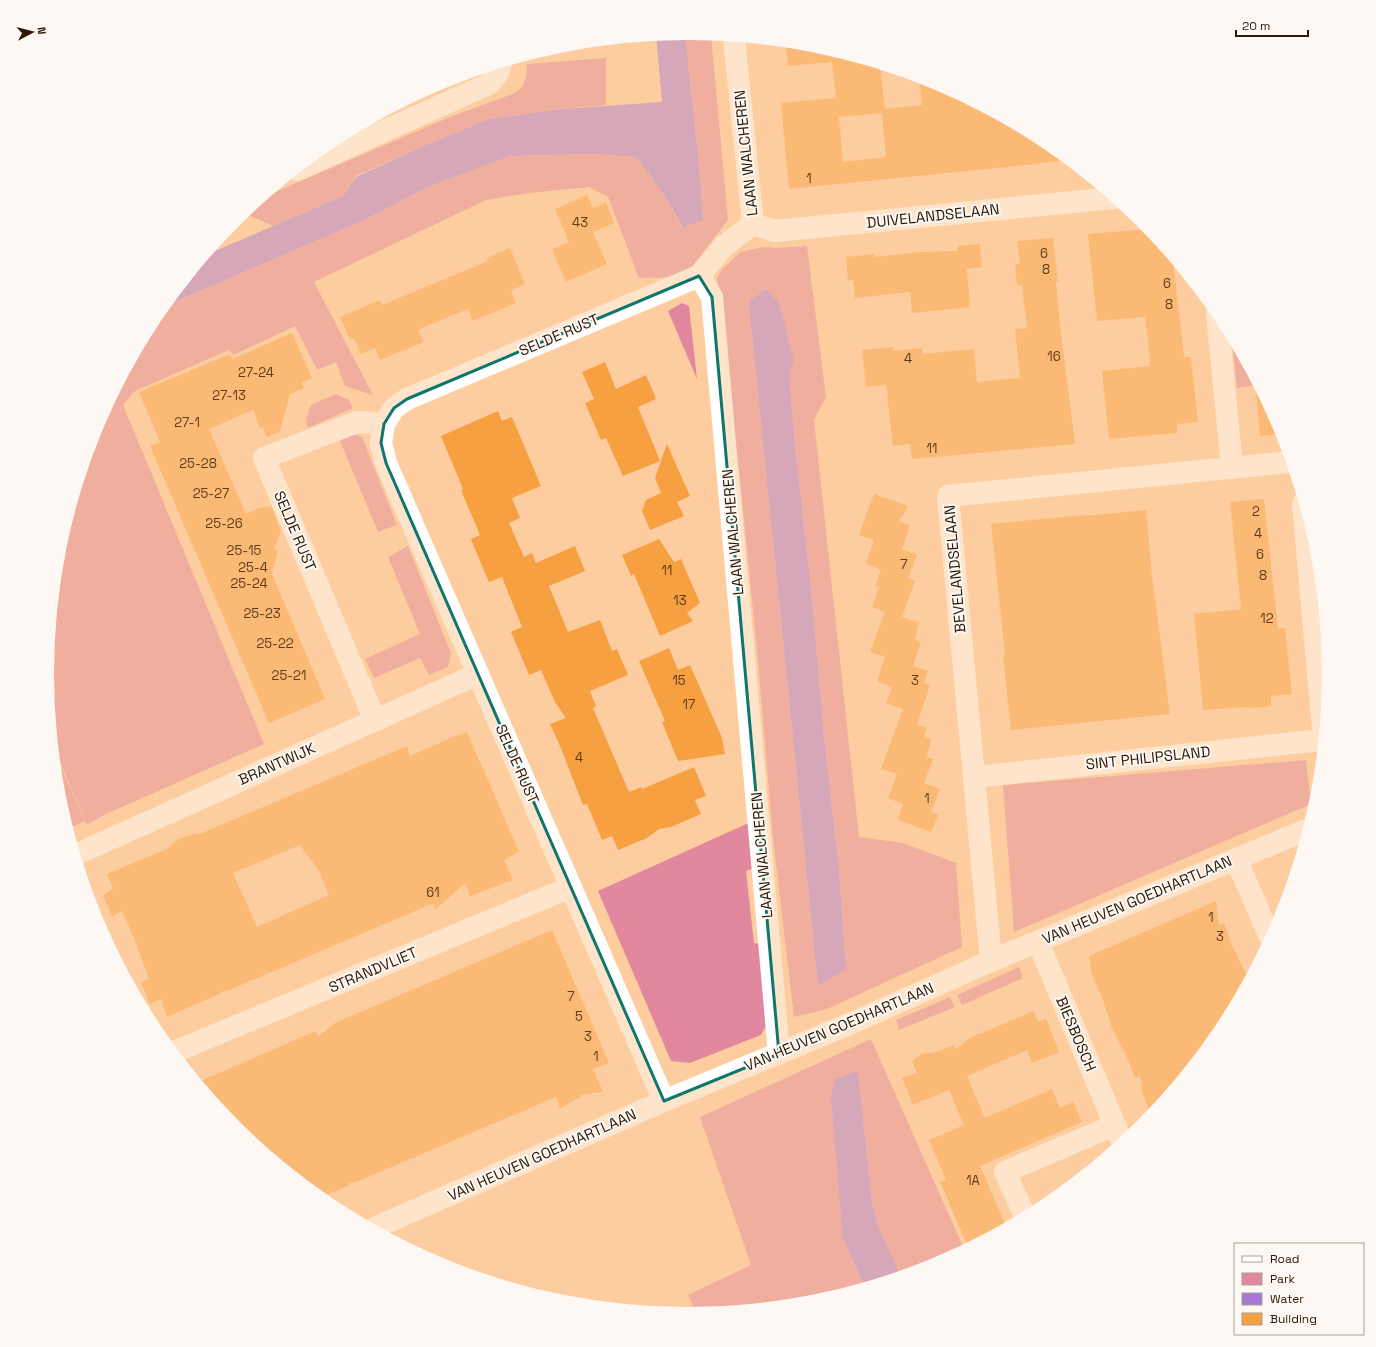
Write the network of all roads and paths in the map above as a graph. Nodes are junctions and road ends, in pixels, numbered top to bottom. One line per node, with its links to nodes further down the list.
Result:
1 (734, 42): 5 (street, LAAN WALCHEREN)
2 (499, 69): 3 (street)
3 (315, 162)
4 (1108, 199): 5 (street, DUIVELANDSELAAN)
5 (753, 224): 6 (street, LAAN WALCHEREN)
6 (699, 276): 8 (street, SELDE RUST); 26 (street, LAAN WALCHEREN)
7 (1218, 327): 10 (street)
8 (384, 424): 13 (street, SELDE RUST); 15 (street, SELDE RUST)
9 (1285, 463): 10 (street, BEVELANDSELAAN)
10 (1232, 468): 17 (street, BEVELANDSELAAN)
11 (1309, 550): 12 (street)
12 (1319, 627): 14 (street)
13 (478, 674): 15 (street, BRANTWIJK); 21 (street, SELDE RUST)
14 (1321, 687)
15 (375, 720): 19 (street, BRANTWIJK)
16 (1319, 729): 17 (street, SINT PHILIPSLAND)
17 (974, 777): 24 (street, BEVELANDSELAAN)
18 (1301, 832): 20 (street, VAN HEUVEN GOEDHARTLAAN)
19 (81, 852)
20 (1236, 859): 22 (street); 23 (street, VAN HEUVEN GOEDHARTLAAN)
21 (571, 887): 25 (street, STRANDVLIET); 27 (street, SELDE RUST)
22 (1267, 930)
23 (1038, 942): 24 (street, VAN HEUVEN GOEDHARTLAAN); 28 (street, BIESBOSCH)
24 (991, 961): 26 (street, VAN HEUVEN GOEDHARTLAAN)
25 (179, 1050)
26 (779, 1054): 27 (street, VAN HEUVEN GOEDHARTLAAN)
27 (664, 1101): 30 (street, VAN HEUVEN GOEDHARTLAAN)
28 (1119, 1133): 29 (street, BIESBOSCH)
29 (1022, 1211)
30 (378, 1226)

